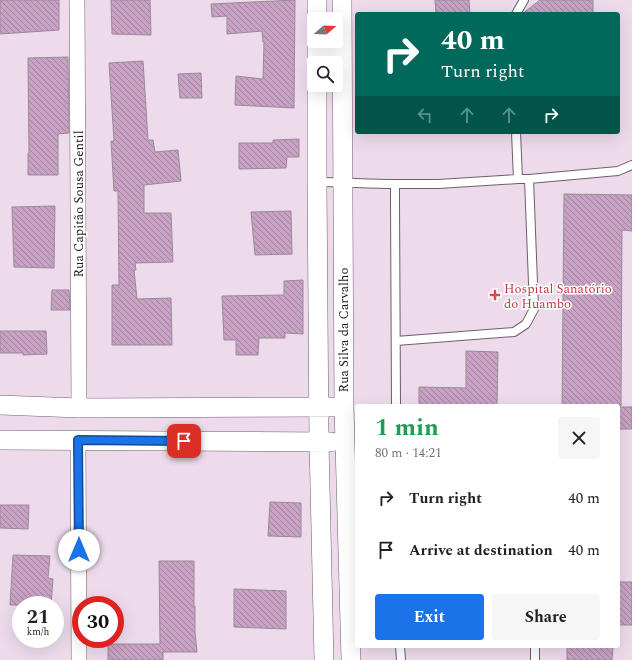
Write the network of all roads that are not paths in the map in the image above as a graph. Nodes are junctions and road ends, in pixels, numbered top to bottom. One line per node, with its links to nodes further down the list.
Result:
1 (77, 0): 23 (street, Rua Capitão Sousa Gentil)
2 (317, 0): 5 (street)
3 (342, 0): 6 (street, Rua Silva da Carvalho)
4 (524, 0): 7 (lane)
5 (317, 12)
6 (342, 12)
7 (517, 12)
8 (334, 48): 10 (street)
9 (342, 48): 17 (street, Rua Silva da Carvalho)
10 (317, 50)
11 (317, 92): 16 (street, Rua Silva da Carvalho)
12 (516, 134): 14 (lane)
13 (632, 165): 15 (lane)
14 (518, 179): 15 (lane); 18 (lane)
15 (530, 179): 19 (lane)
16 (317, 182): 17 (lane); 24 (street, Rua Silva da Carvalho)
17 (342, 182): 18 (lane); 22 (street, Rua Silva da Carvalho)
18 (396, 184): 19 (lane)
19 (396, 341): 20 (lane)
20 (396, 404)
21 (0, 405): 23 (street)
22 (344, 407): 24 (street); 28 (street, Rua Silva da Carvalho)
23 (79, 408): 24 (street)
24 (319, 408): 27 (street, Rua Silva da Carvalho)
25 (0, 440): 26 (street)
26 (78, 440): 27 (street); 31 (street)
27 (319, 442): 28 (street); 32 (street, Rua Silva da Carvalho)
28 (344, 442): 33 (street, Rua Silva da Carvalho)
29 (400, 648): 34 (lane)
30 (535, 648): 35 (lane)
31 (79, 660)
32 (324, 660)
33 (351, 660)
34 (401, 660)
35 (535, 660)

